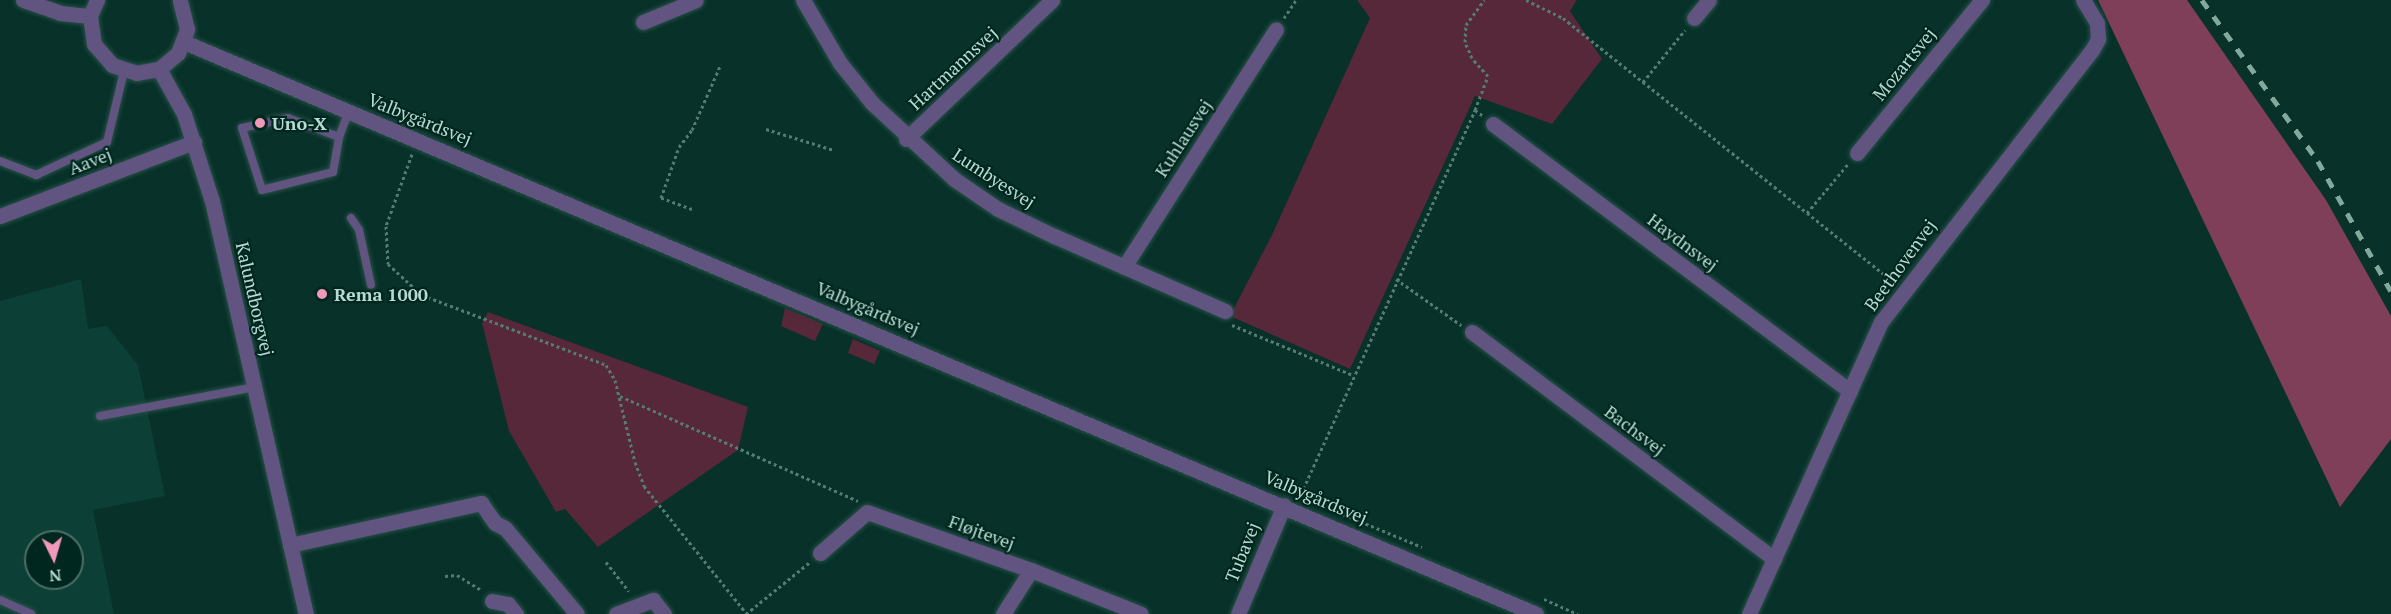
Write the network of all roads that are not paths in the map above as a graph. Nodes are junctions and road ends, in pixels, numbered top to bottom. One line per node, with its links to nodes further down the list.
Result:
1 (23, 0): 10 (street)
2 (97, 0): 10 (street)
3 (180, 0): 14 (street)
4 (696, 0): 12 (street)
5 (803, 0): 20 (street, Lumbyesvej)
6 (1052, 0): 20 (street, Hartmannsvej)
7 (1709, 0): 11 (street)
8 (1982, 0): 22 (street, Mozartsvej)
9 (2083, 0): 31 (street, Beethovenvej)
10 (90, 16): 16 (street)
11 (1694, 18)
12 (643, 22)
13 (1276, 29): 26 (street, Kuhlausvej)
14 (184, 42): 15 (street); 17 (street, Valbygårdsvej)
15 (159, 69): 16 (street); 21 (street, Kalundborgvej)
16 (124, 71): 23 (lane)
17 (349, 111): 19 (lane); 33 (street, Valbygårdsvej)
18 (1493, 124): 31 (street, Haydnsvej)
19 (339, 137): 19 (lane)
20 (906, 139): 26 (street, Lumbyesvej)
21 (194, 142): 24 (street, Aavej); 30 (street, Kalundborgvej)
22 (1857, 153)
23 (0, 161)
24 (0, 216)
25 (351, 218): 27 (lane)
26 (1124, 267): 28 (street, Lumbyesvej)
27 (371, 285)
28 (1225, 311)
29 (1472, 332): 36 (street, Bachsvej)
30 (255, 387): 32 (lane); 34 (street, Kalundborgvej)
31 (1851, 392): 36 (street, Beethovenvej)
32 (100, 416)
33 (1284, 505): 48 (street, Tubavej); 49 (street, Valbygårdsvej)
34 (290, 545): 41 (street, Kalundborgvej); 43 (street)
35 (820, 553): 37 (street, Fløjtevej)
36 (1774, 559): 50 (street, Beethovenvej)
37 (1031, 570): 46 (street); 47 (street, Fløjtevej)
38 (0, 600): 40 (lane)
39 (492, 601): 42 (street)
40 (31, 614)
41 (306, 614)
42 (516, 614)
43 (577, 614)
44 (616, 614): 45 (street)
45 (664, 614)
46 (1003, 614)
47 (1141, 614)
48 (1238, 614)
49 (1536, 614)
50 (1749, 614)

